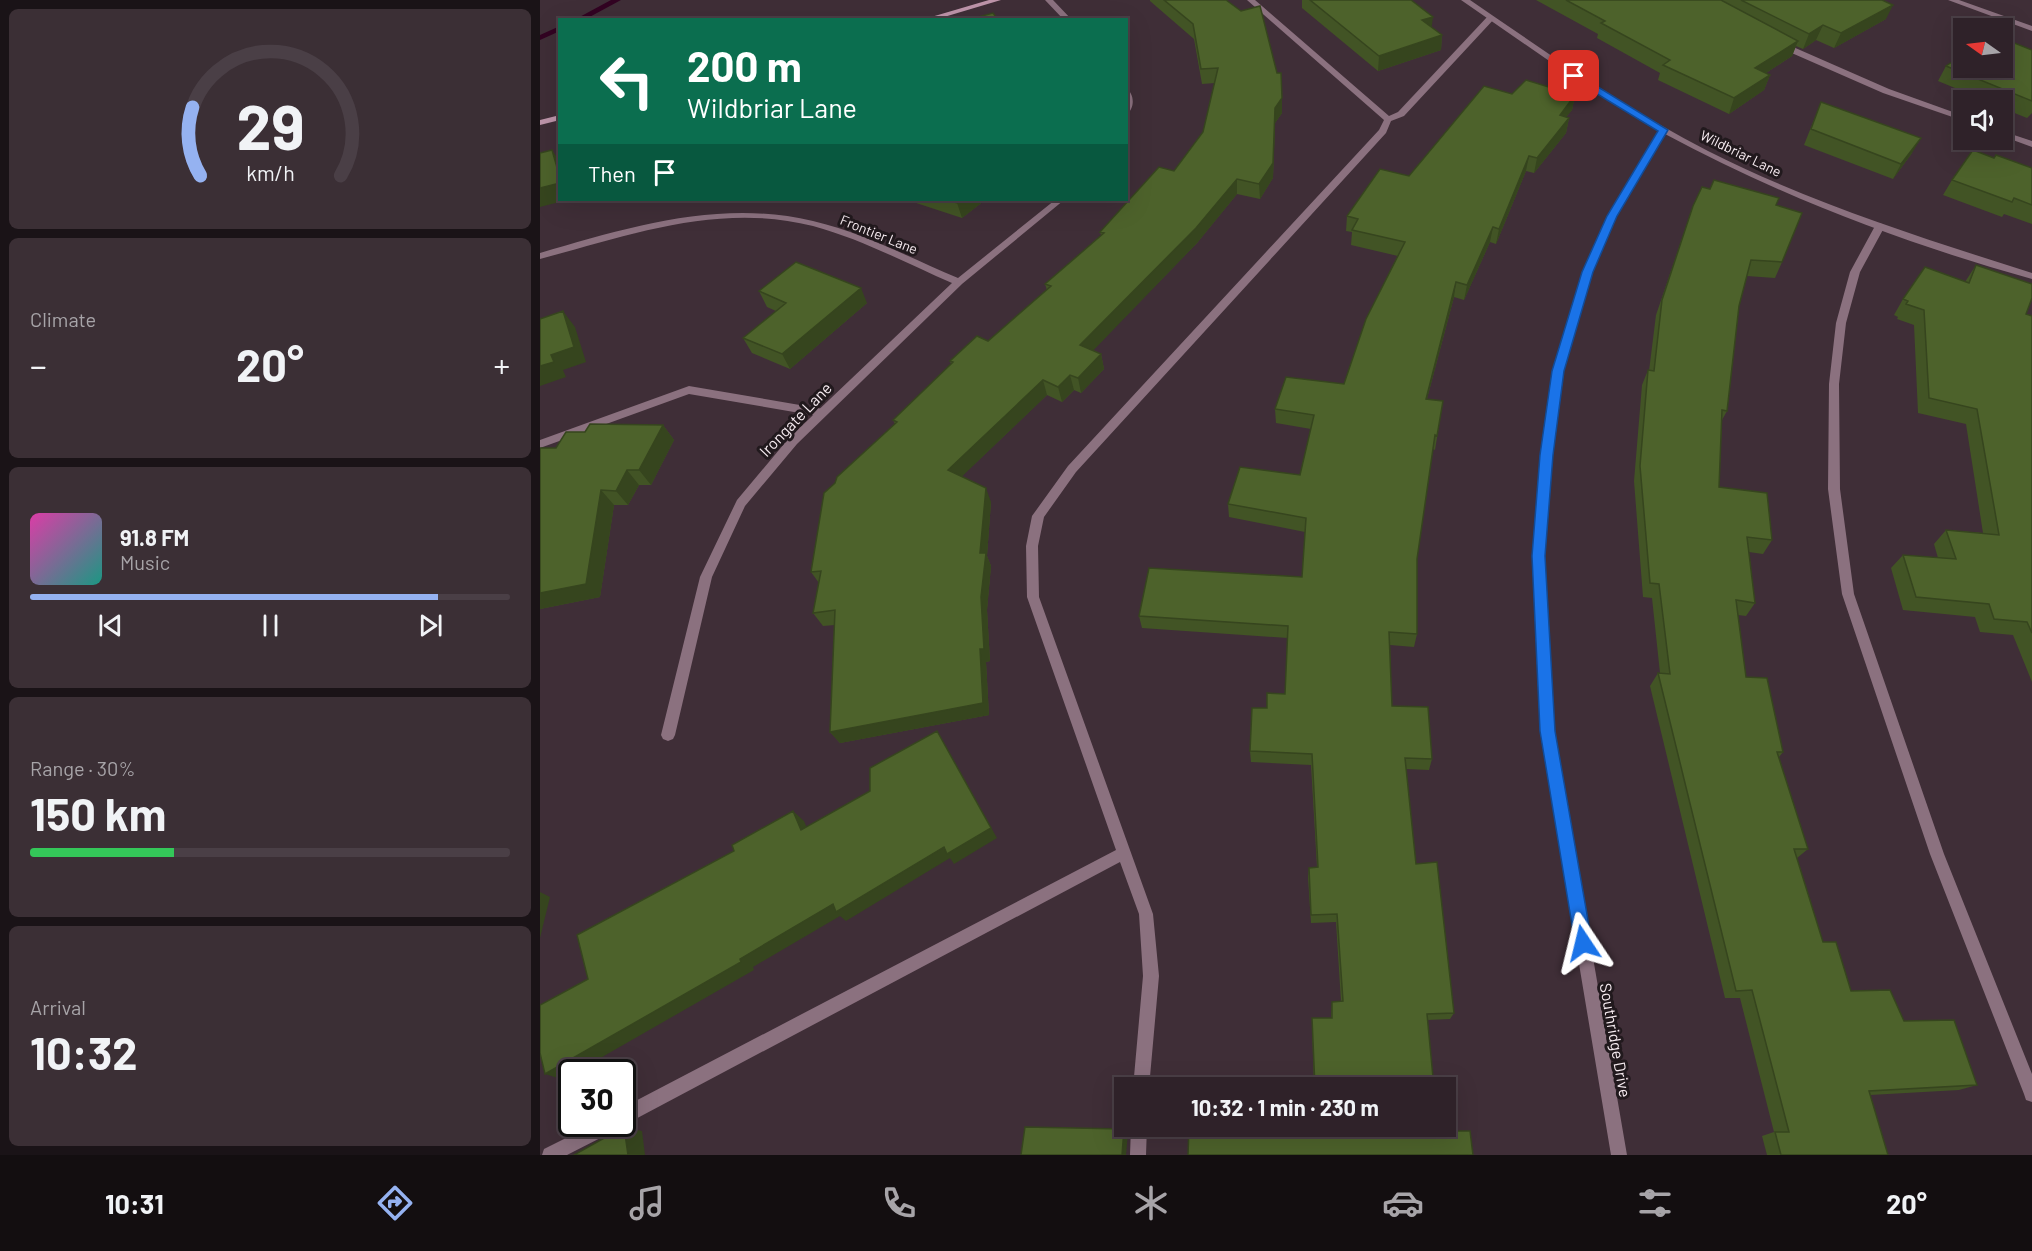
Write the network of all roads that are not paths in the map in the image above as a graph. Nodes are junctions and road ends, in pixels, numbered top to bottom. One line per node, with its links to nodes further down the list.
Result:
1 (997, 0): 6 (street)
2 (1049, 0): 7 (street)
3 (1251, 0): 13 (street)
4 (1465, 0): 8 (street, Wildbriar Lane)
5 (1952, 0): 9 (street)
6 (931, 18)
7 (1067, 18)
8 (1491, 18): 13 (street); 15 (street, Wildbriar Lane)
9 (2032, 29)
10 (1777, 43): 11 (street)
11 (1953, 115)
12 (558, 118): 14 (street)
13 (1388, 119): 26 (street)
14 (540, 123)
15 (1663, 130): 19 (street, Wildbriar Lane); 34 (street, Southridge Drive)
16 (2013, 137): 17 (street)
17 (2032, 144)
18 (1059, 201): 22 (street, Irongate Lane)
19 (1880, 226): 21 (street, Wildbriar Lane); 28 (street)
20 (540, 256): 22 (street, Frontier Lane)
21 (2032, 276)
22 (959, 282): 23 (street, Irongate Lane)
23 (823, 413): 24 (street); 25 (street, Irongate Lane)
24 (540, 444)
25 (668, 735)
26 (1124, 853): 27 (street); 29 (street)
27 (1142, 1077)
28 (2032, 1094)
29 (636, 1110)
30 (585, 1137): 32 (street)
31 (1139, 1137): 33 (street)
32 (550, 1155)
33 (1138, 1155)
34 (1619, 1155)

